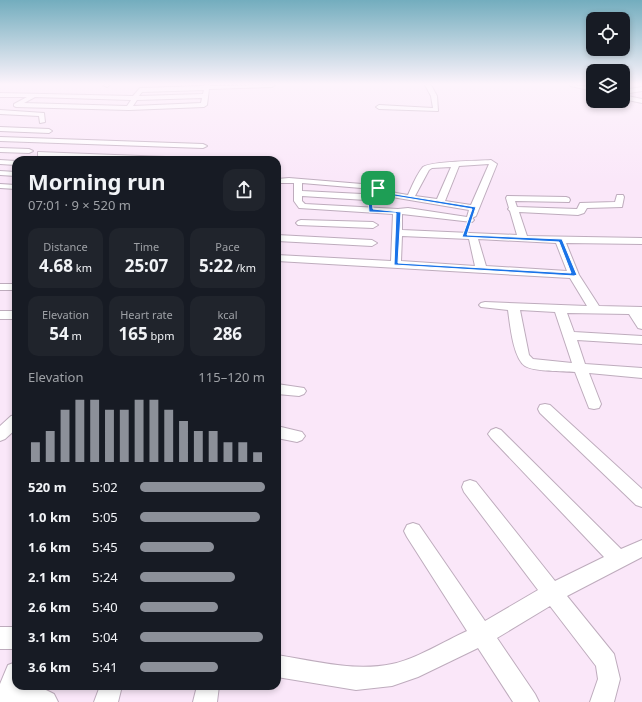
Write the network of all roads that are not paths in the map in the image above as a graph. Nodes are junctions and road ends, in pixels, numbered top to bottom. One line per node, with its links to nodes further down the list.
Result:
1 (43, 118): 4 (street)
2 (35, 122): 4 (street)
3 (22, 124): 6 (street)
4 (45, 127): 6 (street)
5 (0, 129): 6 (street)
6 (12, 130)
7 (0, 139): 8 (street)
8 (96, 143): 9 (street); 15 (street)
9 (158, 145): 10 (street); 16 (street)
10 (203, 146)
11 (0, 150): 12 (street)
12 (29, 151)
13 (41, 154): 14 (street)
14 (59, 156)
15 (80, 156)
16 (146, 156)
17 (0, 162): 18 (street)
18 (12, 163)
19 (457, 163): 31 (street); 33 (street); 34 (street)
20 (0, 173): 21 (street)
21 (12, 174)
22 (281, 181): 23 (street)
23 (298, 181): 26 (street); 27 (street)
24 (0, 186): 25 (street)
25 (12, 187)
26 (369, 187): 28 (street); 30 (street)
27 (298, 193): 30 (street); 36 (street)
28 (390, 194): 30 (street); 31 (street)
29 (620, 197): 35 (street)
30 (370, 198): 36 (street)
31 (410, 198): 33 (street)
32 (566, 200): 35 (street)
33 (440, 202): 34 (street)
34 (474, 208): 38 (street)
35 (512, 209): 43 (street)
36 (371, 211): 37 (street)
37 (398, 212): 38 (street); 40 (street)
38 (469, 220): 41 (street)
39 (373, 224): 44 (street)
40 (396, 233): 41 (street); 50 (street)
41 (468, 236): 43 (street); 51 (street)
42 (281, 238): 44 (street)
43 (523, 239): 45 (street)
44 (297, 240): 47 (street); 49 (street)
45 (560, 240): 46 (street); 52 (street)
46 (642, 241)
47 (372, 243)
48 (281, 258): 49 (street)
49 (292, 259): 50 (street)
50 (396, 264): 51 (street)
51 (481, 269): 52 (street)
52 (574, 275): 58 (street)
53 (0, 287): 54 (street)
54 (12, 287)
55 (485, 305): 56 (street)
56 (512, 306): 57 (street); 65 (street)
57 (560, 309): 58 (street); 63 (street)
58 (595, 310): 59 (street)
59 (638, 311): 62 (street)
60 (0, 315): 61 (street)
61 (12, 315)
62 (642, 326)
63 (569, 336): 64 (street); 65 (street)
64 (642, 340)
65 (580, 368): 66 (street); 69 (street)
66 (642, 373)
67 (281, 389): 68 (street)
68 (299, 391)
69 (594, 404)
70 (545, 409): 77 (street)
71 (12, 424): 74 (street)
72 (281, 433): 75 (street)
73 (496, 434): 80 (street)
74 (0, 435)
75 (297, 436)
76 (470, 487): 81 (street)
77 (642, 500)
78 (413, 531): 82 (street)
79 (642, 548): 80 (street)
80 (619, 560): 81 (street)
81 (552, 592): 82 (street); 94 (street)
82 (482, 635): 85 (street); 93 (street)
83 (0, 638): 84 (street)
84 (12, 638)
85 (281, 667)
86 (12, 683): 89 (street)
87 (110, 690): 91 (street)
88 (207, 690): 92 (street)
89 (6, 699): 90 (street)
90 (46, 702)
91 (106, 702)
92 (205, 702)
93 (527, 702)
94 (602, 702)

